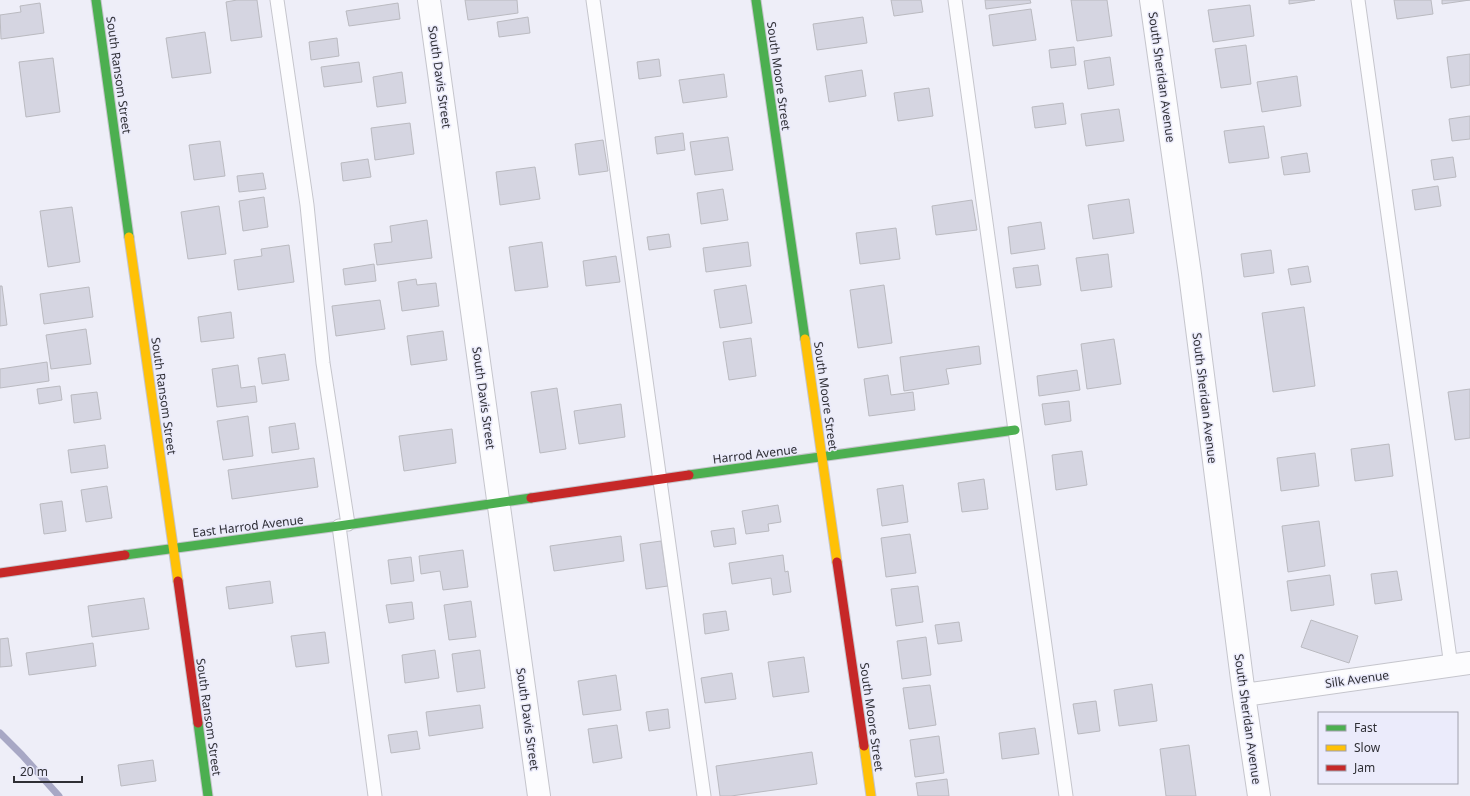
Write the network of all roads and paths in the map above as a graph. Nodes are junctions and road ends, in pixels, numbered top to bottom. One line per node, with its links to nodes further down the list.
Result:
1 (96, 0): 14 (street, South Ransom Street)
2 (277, 0): 13 (lane)
3 (429, 0): 12 (street, South Davis Street)
4 (593, 0): 11 (lane)
5 (756, 0): 10 (street, South Moore Street)
6 (955, 0): 9 (lane)
7 (1151, 0): 17 (street, South Sheridan Avenue)
8 (1358, 0): 16 (lane)
9 (1015, 430): 10 (street, Harrod Avenue); 23 (lane)
10 (822, 457): 11 (street, Harrod Avenue); 22 (street, South Moore Street)
11 (659, 478): 12 (street, Harrod Avenue); 21 (lane)
12 (498, 503): 13 (street, East Harrod Avenue); 20 (street, South Davis Street)
13 (343, 525): 14 (street, East Harrod Avenue); 19 (lane)
14 (173, 548): 15 (street, East Harrod Avenue); 18 (street, South Ransom Street)
15 (0, 573)
16 (1460, 664): 17 (street, Silk Avenue)
17 (1244, 695): 24 (street, South Sheridan Avenue)
18 (208, 796)
19 (375, 796)
20 (539, 796)
21 (704, 796)
22 (871, 796)
23 (1066, 796)
24 (1259, 796)

